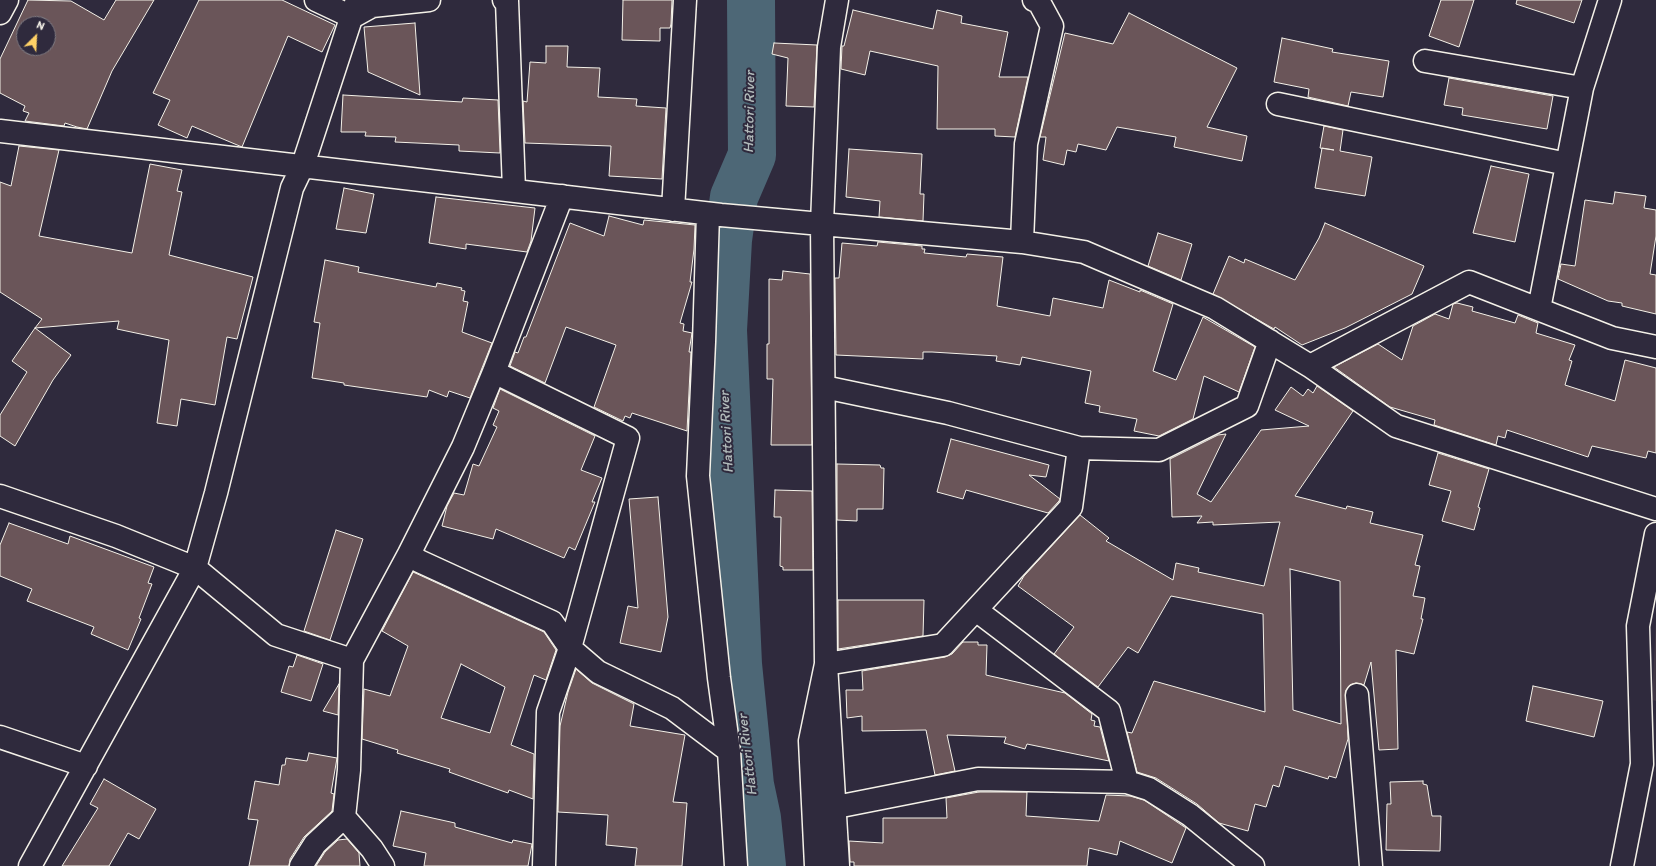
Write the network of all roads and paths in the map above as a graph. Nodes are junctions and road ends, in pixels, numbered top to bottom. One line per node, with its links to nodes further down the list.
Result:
1 (7, 0): 10 (street)
2 (316, 0): 9 (street)
3 (429, 0): 9 (street)
4 (504, 0): 17 (street)
5 (684, 0): 19 (street)
6 (837, 0): 21 (street)
7 (1034, 0): 22 (street)
8 (1610, 0): 12 (street)
9 (355, 8): 16 (street)
10 (0, 13)
11 (1425, 61): 12 (street)
12 (1582, 88): 15 (street)
13 (1278, 104): 15 (street)
14 (0, 131): 16 (street)
15 (1567, 164): 23 (street)
16 (303, 165): 17 (street); 34 (street)
17 (514, 190): 18 (street)
18 (562, 196): 19 (street); 27 (street)
19 (673, 210): 20 (street)
20 (708, 214): 21 (street); 41 (street)
21 (822, 224): 22 (street); 28 (street)
22 (1022, 242): 24 (street)
23 (1539, 309): 25 (street); 26 (street)
24 (1270, 342): 26 (street); 29 (street)
25 (1656, 347)
26 (1310, 366): 31 (street)
27 (494, 372): 33 (street); 36 (street)
28 (824, 387): 29 (street); 38 (street)
29 (1079, 448): 35 (street)
30 (0, 496): 34 (street)
31 (1656, 509)
32 (1656, 534): 55 (street)
33 (409, 554): 36 (street); 37 (street)
34 (195, 568): 37 (street); 42 (street)
35 (976, 610): 38 (street); 43 (street)
36 (570, 648): 41 (street); 49 (street)
37 (352, 660): 45 (street)
38 (826, 664): 44 (street); 51 (street)
39 (1357, 695): 54 (street)
40 (0, 737): 42 (street)
41 (729, 751): 50 (street)
42 (86, 766): 46 (street)
43 (1127, 782): 44 (street); 53 (street)
44 (836, 807): 52 (street)
45 (344, 817): 47 (street); 48 (street)
46 (30, 866)
47 (301, 866)
48 (383, 866)
49 (544, 866)
50 (736, 866)
51 (816, 866)
52 (838, 866)
53 (1253, 866)
54 (1371, 866)
55 (1622, 866)

